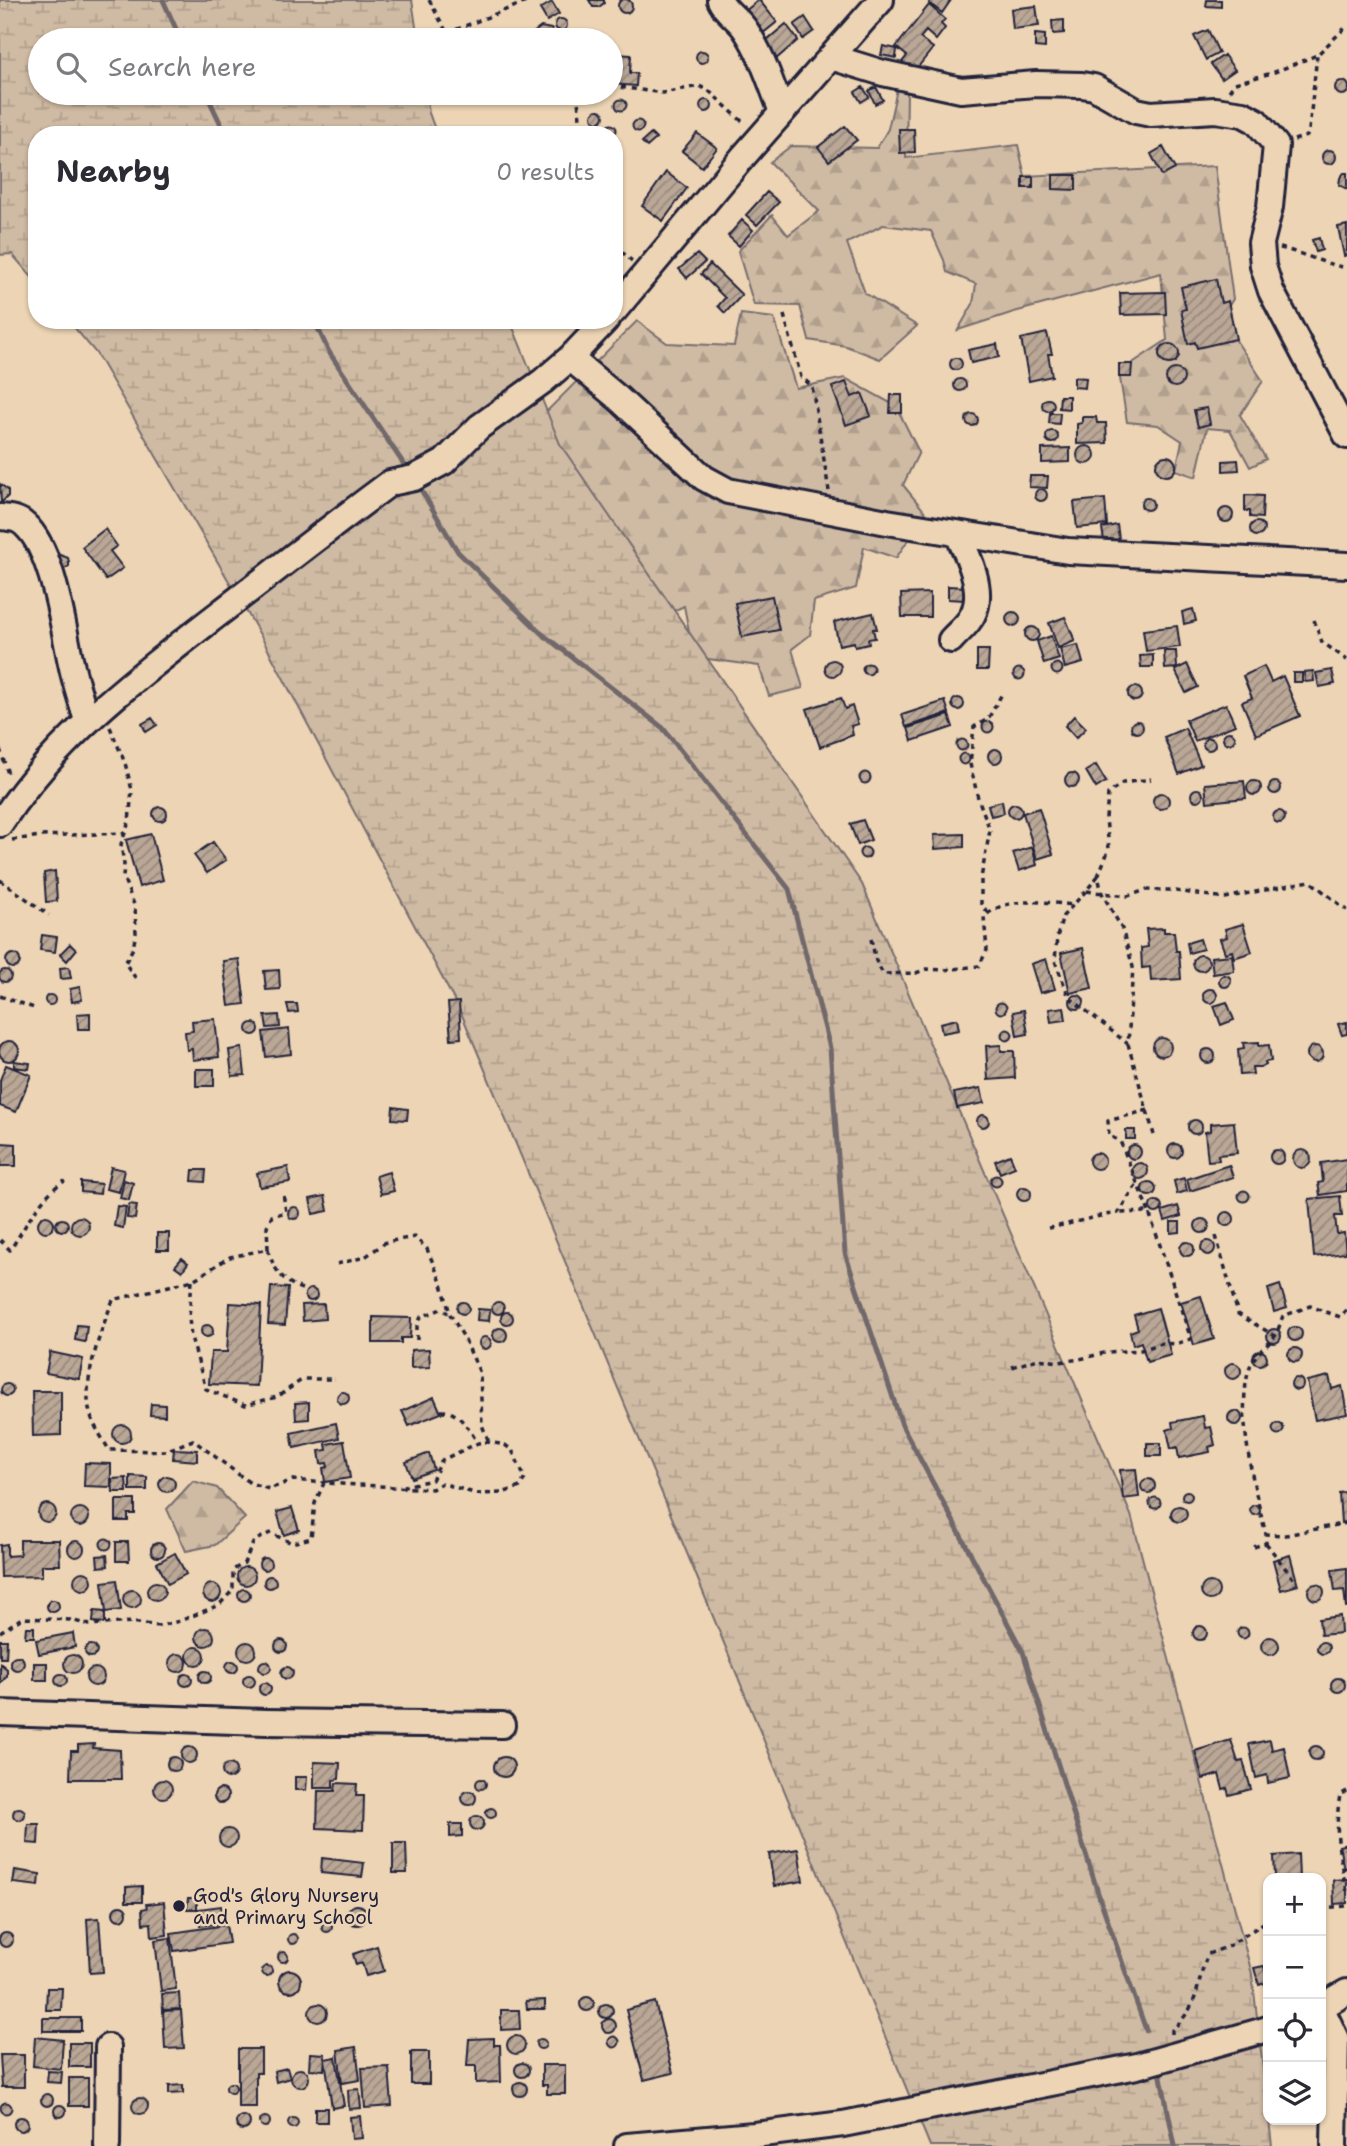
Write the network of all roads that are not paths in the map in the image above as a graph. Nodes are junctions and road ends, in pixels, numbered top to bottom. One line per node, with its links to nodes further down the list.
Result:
1 (720, 0): 4 (street)
2 (881, 0): 3 (street)
3 (831, 57): 4 (street); 8 (street)
4 (782, 112): 5 (street)
5 (623, 301)
6 (597, 329): 7 (street)
7 (570, 358): 10 (street); 13 (street)
8 (1347, 436)
9 (0, 517): 13 (street)
10 (957, 533): 11 (street); 12 (street)
11 (1347, 565)
12 (951, 640)
13 (87, 721): 14 (street)
14 (4, 833)
15 (0, 1713): 16 (street)
16 (502, 1725)
17 (1347, 1992): 18 (street)
18 (1326, 2004)
19 (1326, 2018): 25 (street)
20 (1263, 2030): 22 (street)
21 (108, 2047): 23 (street)
22 (728, 2142): 24 (street)
23 (107, 2146)
24 (627, 2146)
25 (1334, 2146)

